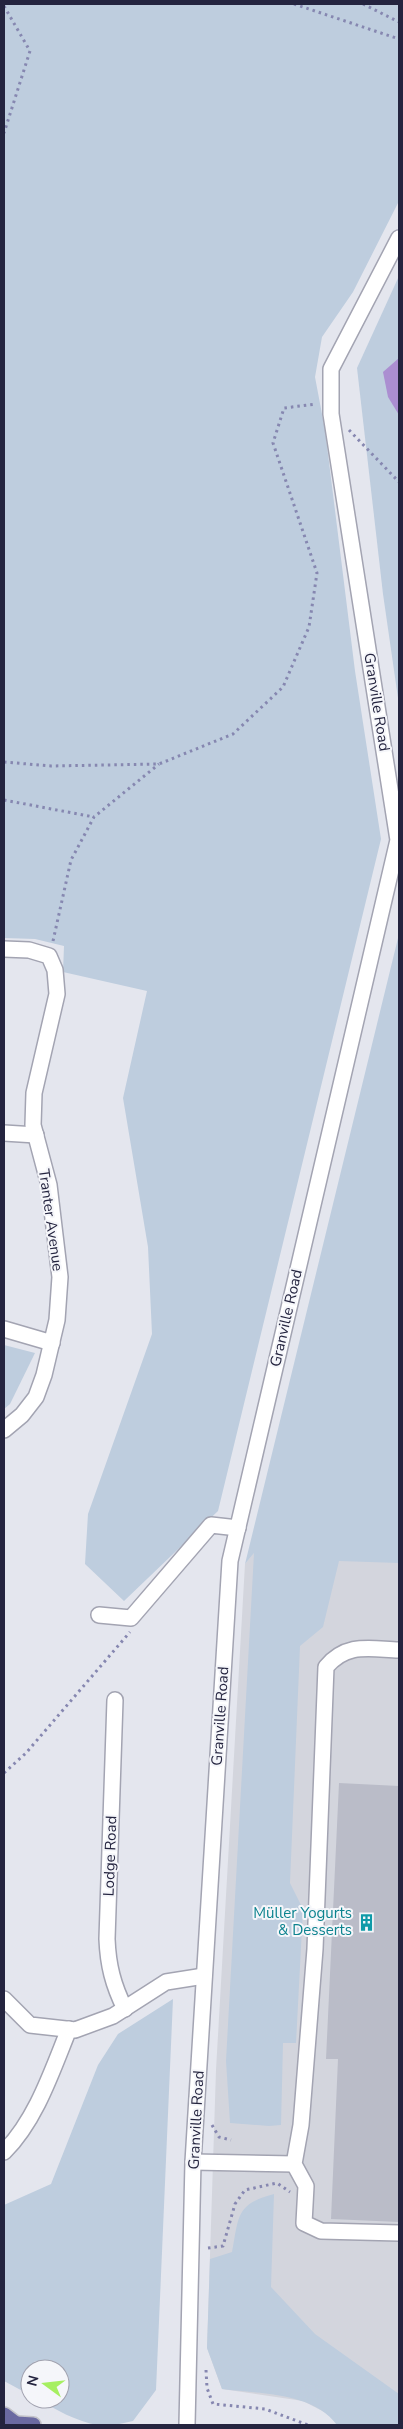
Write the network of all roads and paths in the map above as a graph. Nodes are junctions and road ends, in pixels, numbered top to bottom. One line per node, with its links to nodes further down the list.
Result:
1 (294, 4): 5 (path)
2 (363, 4): 4 (path)
3 (4, 6): 6 (path)
4 (399, 22)
5 (399, 39)
6 (4, 133)
7 (399, 238): 8 (street, Granville Road)
8 (331, 408): 9 (path); 11 (path); 21 (street, Granville Road)
9 (399, 482)
10 (4, 762): 11 (path)
11 (159, 764): 13 (path)
12 (4, 800): 13 (path)
13 (94, 817): 15 (path)
14 (4, 949): 15 (street)
15 (49, 956): 17 (street, Tranter Avenue)
16 (4, 1133): 17 (street)
17 (36, 1135): 19 (street, Tranter Avenue)
18 (4, 1329): 19 (street)
19 (52, 1343): 20 (street, Tranter Avenue)
20 (4, 1430)
21 (238, 1528): 22 (street); 27 (street, Granville Road)
22 (100, 1615)
23 (135, 1627): 26 (path)
24 (399, 1650): 33 (street)
25 (115, 1700): 29 (street, Lodge Road)
26 (4, 1773)
27 (204, 1976): 29 (street); 32 (street, Granville Road)
28 (4, 1999): 30 (street)
29 (124, 2009): 30 (street)
30 (69, 2029): 31 (street)
31 (8, 2148)
32 (193, 2162): 33 (street); 41 (street, Granville Road)
33 (294, 2164): 34 (street)
34 (306, 2193): 35 (street); 36 (path)
35 (399, 2233)
36 (208, 2248)
37 (213, 2404): 42 (path)
38 (4, 2415): 39 (main road)
39 (17, 2425): 40 (main road)
40 (33, 2425)
41 (187, 2425)
42 (308, 2425)

